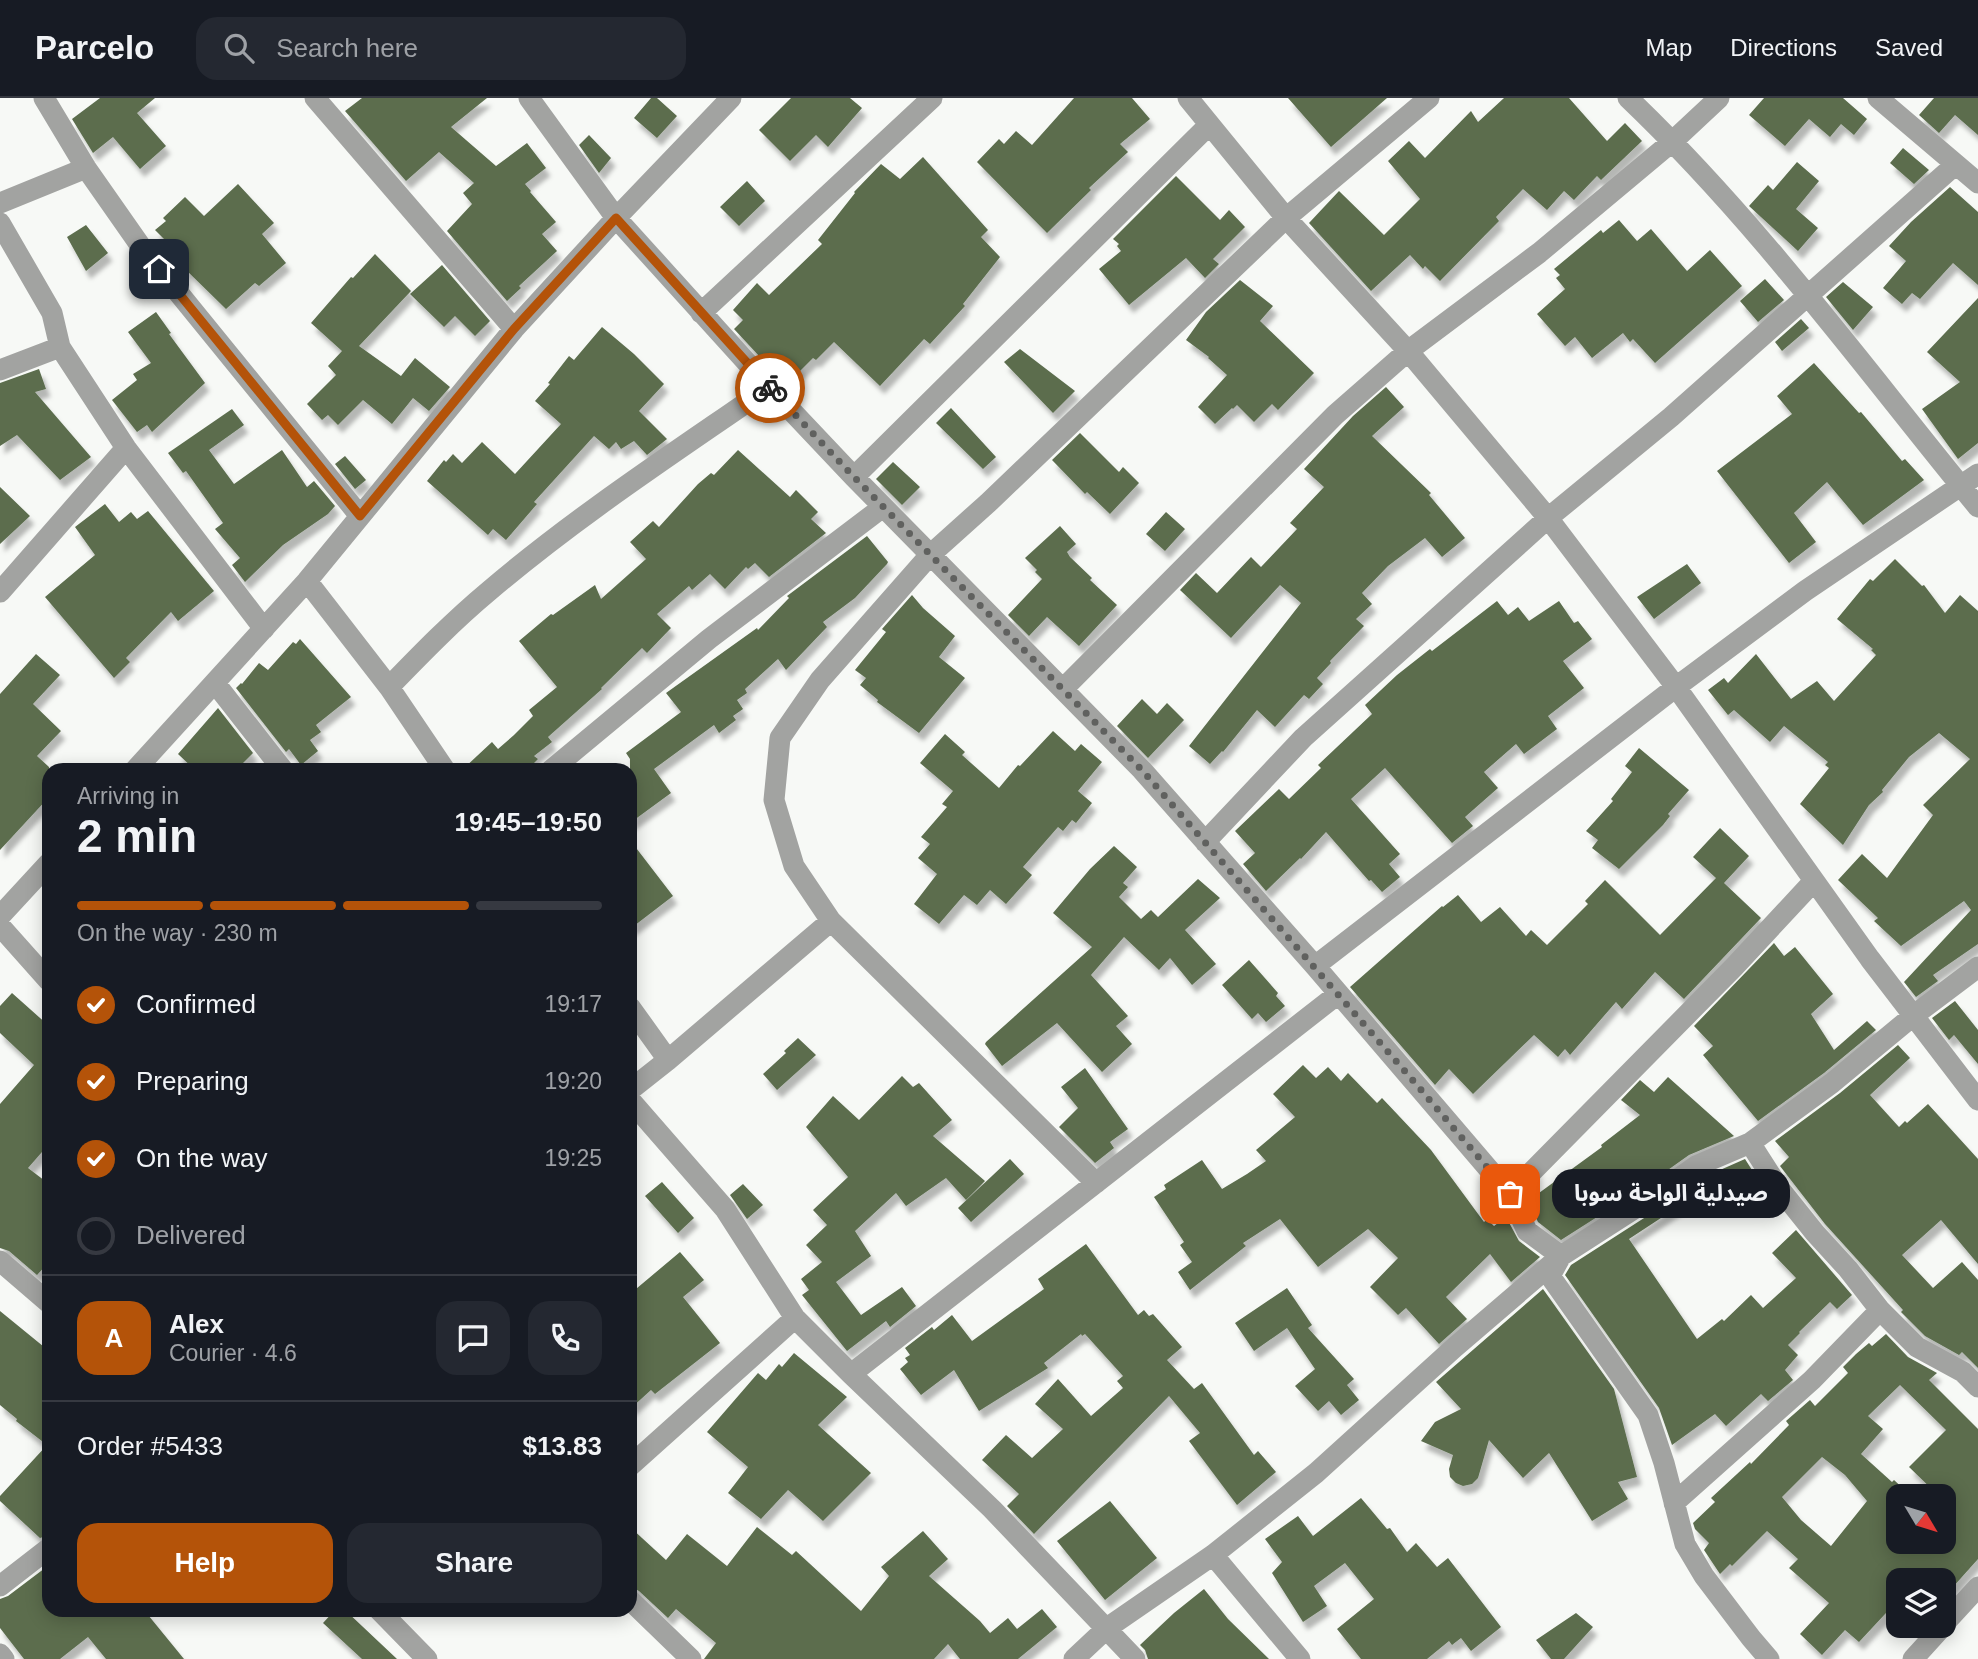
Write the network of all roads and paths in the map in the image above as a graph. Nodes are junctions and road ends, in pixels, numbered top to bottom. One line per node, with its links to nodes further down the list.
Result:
1 (44, 98): 14 (street)
2 (314, 98): 22 (street)
3 (528, 98): 17 (street)
4 (731, 98): 17 (street)
5 (932, 98): 21 (street)
6 (1188, 98): 11 (street)
7 (1429, 98): 18 (street)
8 (1628, 98): 12 (street)
9 (1719, 98): 12 (street)
10 (1878, 98): 13 (street)
11 (1209, 125): 18 (street); 28 (street)
12 (1673, 141): 20 (street); 24 (street)
13 (1955, 165): 15 (street); 20 (street)
14 (86, 167): 16 (street); 32 (street)
15 (1978, 183)
16 (0, 203)
17 (616, 218): 21 (street); 22 (street)
18 (1286, 218): 24 (street); 34 (street)
19 (0, 223): 23 (street)
20 (1809, 296): 29 (street); 33 (street)
21 (701, 313): 26 (street)
22 (514, 329): 32 (street)
23 (60, 347): 25 (street); 27 (street)
24 (1408, 351): 33 (street); 41 (street)
25 (0, 370)
26 (769, 387): 28 (street); 39 (street)
27 (125, 448): 36 (street); 37 (street)
28 (854, 477): 30 (street)
29 (1970, 481): 31 (street); 40 (street)
30 (883, 507): 34 (street); 45 (street)
31 (1978, 507)
32 (360, 516): 35 (street)
33 (1548, 519): 40 (street); 46 (street)
34 (930, 555): 41 (street); 50 (street)
35 (307, 581): 37 (street); 39 (street)
36 (0, 592)
37 (264, 629): 38 (street)
38 (215, 683): 42 (street); 43 (street)
39 (389, 687): 44 (street)
40 (1675, 687): 48 (street); 52 (street)
41 (1063, 690): 46 (street)
42 (141, 763)
43 (278, 763)
44 (440, 763)
45 (559, 763)
46 (1205, 842): 52 (street)
47 (42, 871): 49 (street)
48 (1814, 882): 56 (street); 64 (street)
49 (0, 916)
50 (831, 921): 58 (street); 63 (street)
51 (0, 926): 54 (street)
52 (1315, 967): 55 (street)
53 (1978, 967): 56 (street)
54 (42, 973)
55 (1338, 994): 63 (street); 64 (street)
56 (1913, 1016): 60 (street); 62 (street)
57 (637, 1017): 58 (street)
58 (668, 1060): 59 (street)
59 (637, 1084)
60 (1978, 1100)
61 (637, 1108): 69 (street)
62 (1750, 1143): 65 (street); 68 (street)
63 (1096, 1183): 70 (street)
64 (1510, 1194): 65 (street)
65 (1561, 1256): 73 (street); 75 (street)
66 (0, 1261): 67 (street)
67 (42, 1297)
68 (1880, 1310): 71 (street); 73 (street)
69 (795, 1318): 70 (street); 72 (street)
70 (850, 1374): 81 (street)
71 (1978, 1387)
72 (637, 1460)
73 (1674, 1503): 90 (street)
74 (42, 1553): 76 (street)
75 (1213, 1555): 81 (street); 89 (street)
76 (0, 1586)
77 (1978, 1587): 79 (street)
78 (637, 1607): 86 (street)
79 (1956, 1611)
80 (386, 1617): 85 (street)
81 (1107, 1628): 87 (street); 88 (street)
82 (1932, 1638): 91 (street)
83 (0, 1654): 84 (street)
84 (4, 1659)
85 (427, 1659)
86 (691, 1659)
87 (1074, 1659)
88 (1135, 1659)
89 (1300, 1659)
90 (1769, 1659)
91 (1913, 1659)

